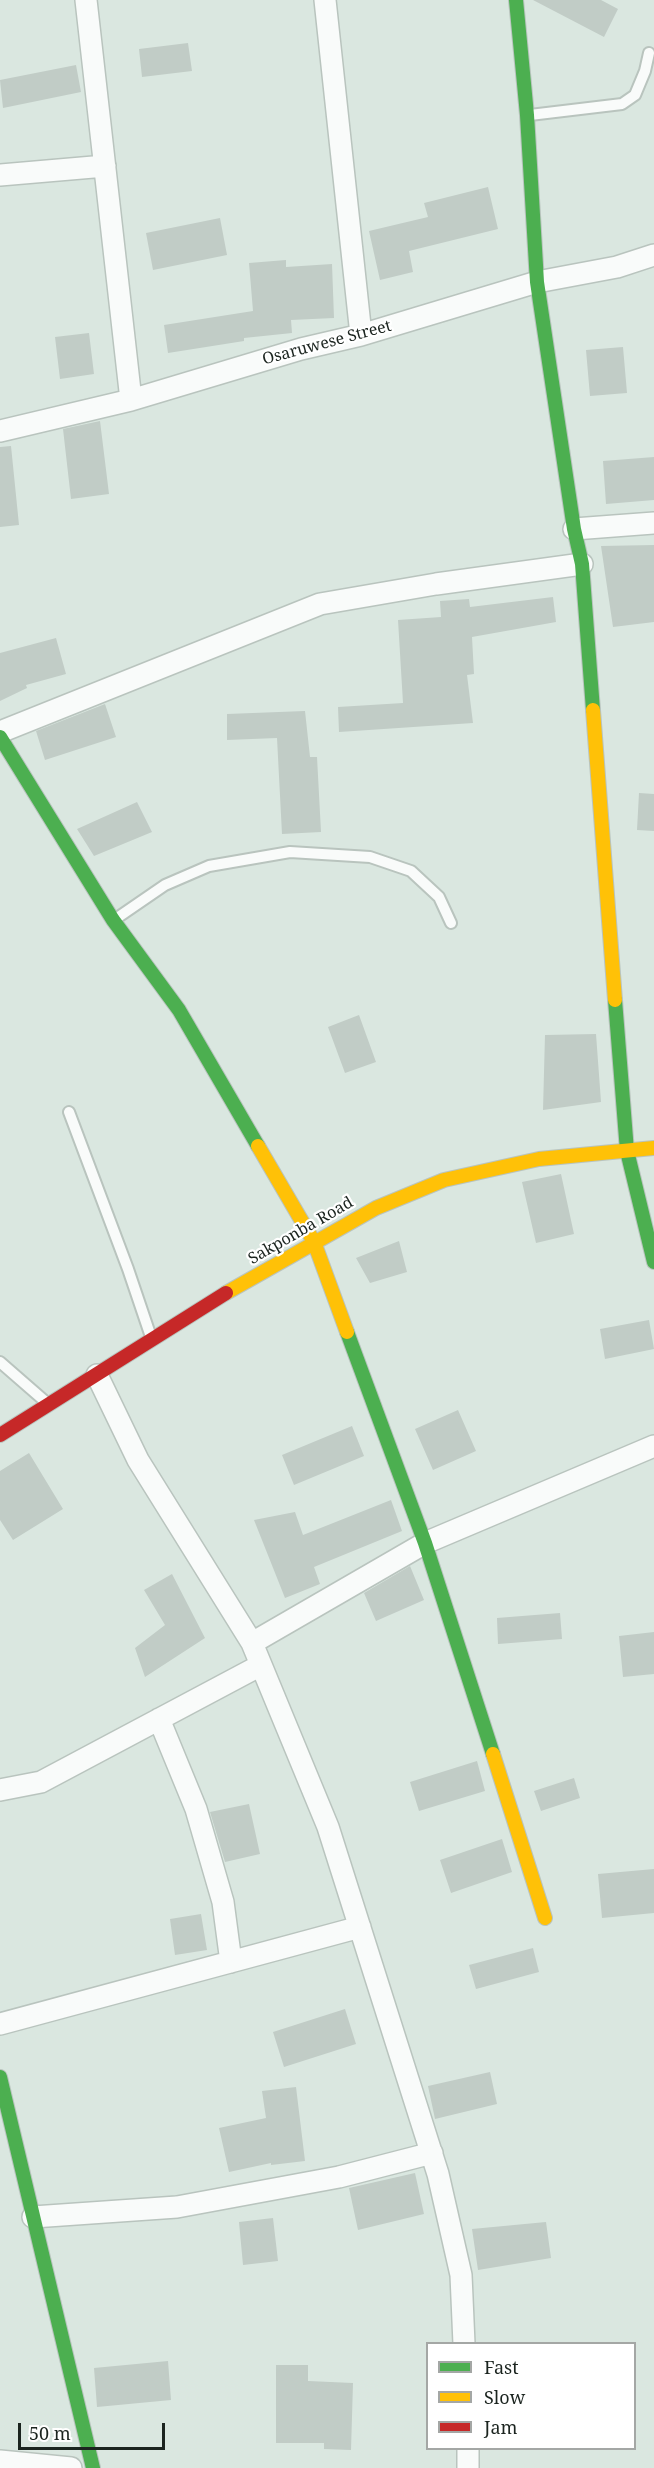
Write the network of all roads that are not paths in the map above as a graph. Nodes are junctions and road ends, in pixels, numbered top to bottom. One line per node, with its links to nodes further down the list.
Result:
1 (86, 0): 6 (street)
2 (325, 0): 10 (street)
3 (516, 0): 5 (street)
4 (649, 52): 5 (lane)
5 (526, 115): 9 (street)
6 (105, 166): 7 (street); 11 (street)
7 (0, 175)
8 (654, 255): 9 (street, Osaruwese Street)
9 (537, 282): 10 (street, Osaruwese Street); 14 (street)
10 (361, 335): 11 (street, Osaruwese Street)
11 (131, 400): 12 (street, Osaruwese Street)
12 (0, 431)
13 (654, 524): 14 (street)
14 (574, 529): 15 (street)
15 (582, 564): 16 (street); 22 (street)
16 (0, 732)
17 (0, 737): 18 (street)
18 (113, 920): 19 (lane); 23 (street)
19 (451, 923)
20 (69, 1112): 25 (lane)
21 (654, 1148): 22 (street, Sakponba Road)
22 (627, 1151): 23 (street, Sakponba Road); 24 (street)
23 (314, 1242): 25 (street, Sakponba Road); 31 (street)
24 (654, 1262)
25 (152, 1340): 27 (street, Sakponba Road)
26 (0, 1362): 28 (lane)
27 (97, 1376): 28 (street, Sakponba Road); 32 (street)
28 (50, 1405): 29 (street, Sakponba Road)
29 (0, 1435)
30 (654, 1446): 31 (street)
31 (426, 1543): 32 (street); 36 (street)
32 (252, 1643): 33 (street)
33 (261, 1665): 34 (street); 37 (street)
34 (159, 1719): 35 (street); 38 (street)
35 (0, 1790)
36 (545, 1918)
37 (360, 1927): 38 (street); 41 (street)
38 (231, 1962): 39 (street)
39 (0, 2024)
40 (0, 2077): 42 (street)
41 (432, 2153): 42 (street); 43 (street)
42 (33, 2217): 47 (street)
43 (464, 2342)
44 (468, 2450): 48 (street)
45 (0, 2462): 46 (street)
46 (71, 2468)
47 (93, 2468)
48 (468, 2468)

